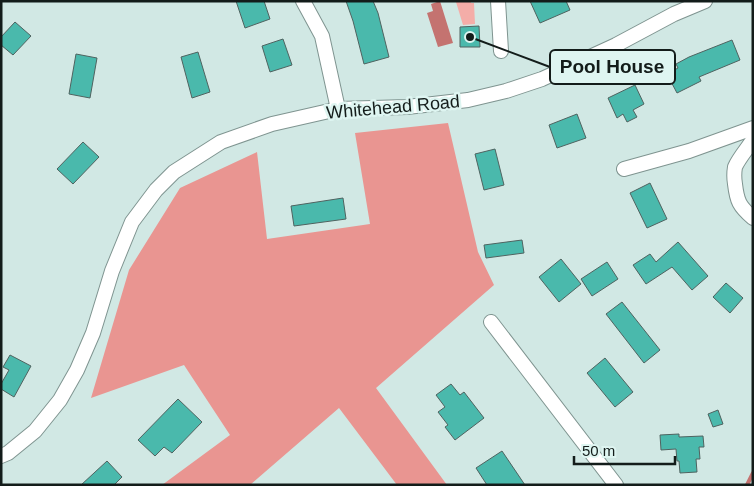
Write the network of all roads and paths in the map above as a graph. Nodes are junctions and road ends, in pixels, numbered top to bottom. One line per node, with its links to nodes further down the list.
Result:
1 (303, 1): 5 (street)
2 (498, 1): 4 (street)
3 (704, 1): 5 (street, Whitehead Road)
4 (501, 51)
5 (338, 109): 11 (street, Whitehead Road)
6 (753, 128): 8 (street)
7 (753, 140): 9 (street)
8 (624, 169)
9 (753, 218)
10 (491, 322): 12 (street)
11 (1, 456)
12 (616, 485)

